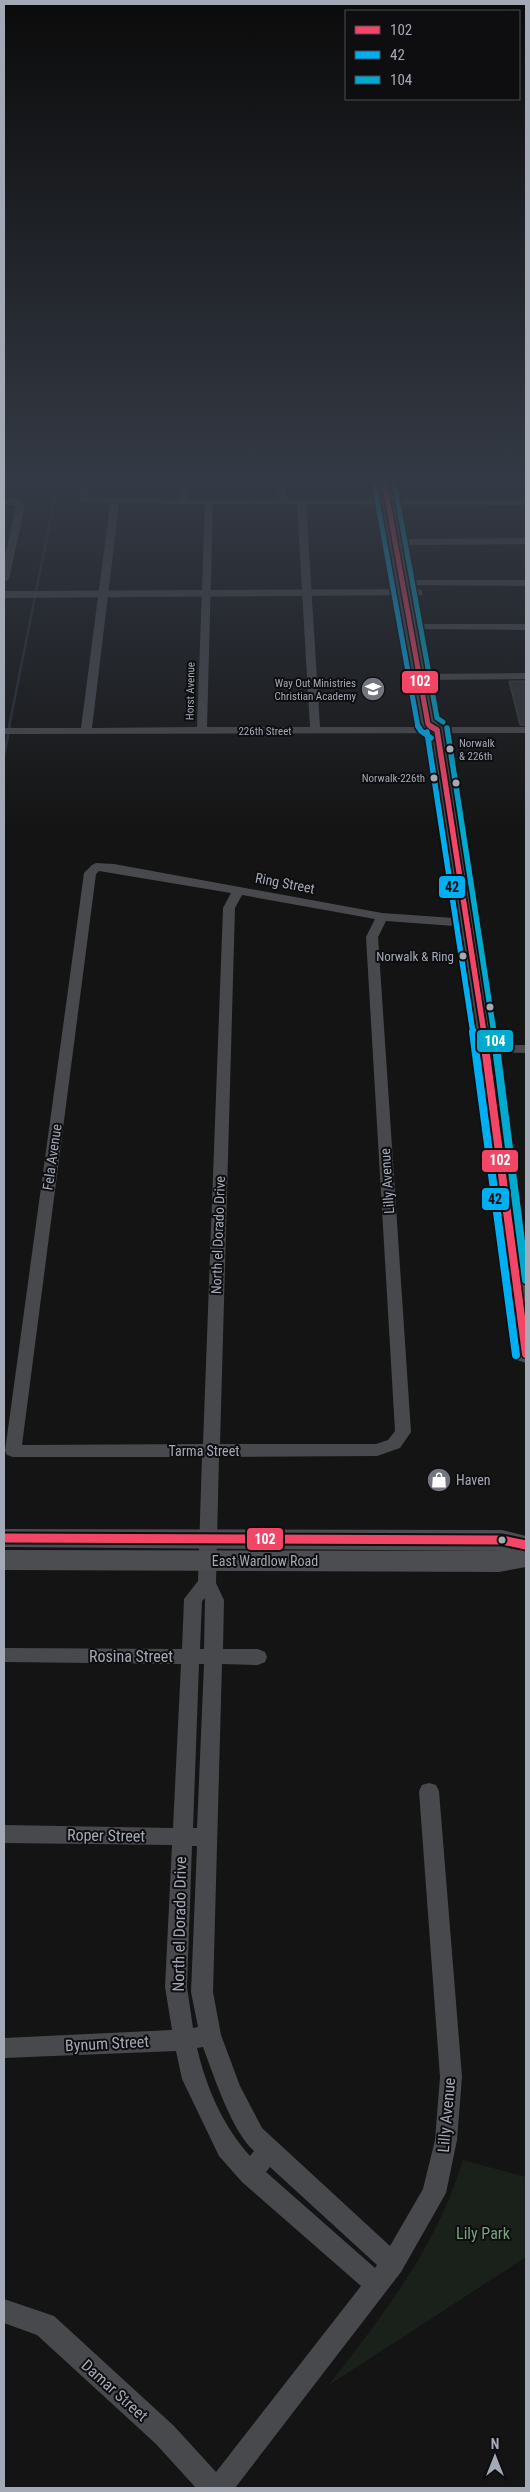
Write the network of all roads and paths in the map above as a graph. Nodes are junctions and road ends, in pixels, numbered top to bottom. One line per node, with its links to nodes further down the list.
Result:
1 (103, 597): 15 (street)
2 (205, 597): 14 (street, Horst Avenue)
3 (307, 597): 10 (street)
4 (412, 597): 9 (main road)
5 (413, 597): 7 (main road)
6 (526, 627): 7 (street)
7 (425, 628): 9 (main road)
8 (526, 676): 9 (street)
9 (427, 677): 11 (main road)
10 (316, 730): 11 (street, 226th Street); 14 (street, 226th Street)
11 (437, 730): 12 (street, 226th Street); 19 (main road)
12 (526, 730)
13 (9, 731): 15 (street, 226th Street)
14 (202, 731): 15 (street, 226th Street)
15 (86, 732)
16 (96, 867): 17 (street, Ring Street); 24 (street, Fela Avenue)
17 (239, 890): 18 (street, Ring Street); 25 (street, North el Dorado Drive)
18 (382, 917): 19 (street, Ring Street); 23 (street, Lilly Avenue)
19 (468, 923): 20 (main road)
20 (485, 1049): 21 (street); 22 (main road)
21 (526, 1049)
22 (526, 1354)
23 (394, 1444): 25 (street, Tarma Street)
24 (13, 1450): 25 (street, Tarma Street)
25 (211, 1451): 30 (street, North el Dorado Drive)
26 (4, 1538): 30 (main road, East Wardlow Road)
27 (526, 1546): 30 (main road, East Wardlow Road)
28 (526, 1557): 30 (main road, East Wardlow Road)
29 (4, 1560): 30 (main road, East Wardlow Road)
30 (207, 1561): 32 (street, North el Dorado Drive); 33 (street, North el Dorado Drive)
31 (4, 1655): 32 (street, Rosina Street)
32 (190, 1656): 33 (street, Rosina Street); 35 (street, North el Dorado Drive)
33 (213, 1656): 34 (street, Rosina Street); 36 (street, North el Dorado Drive)
34 (258, 1656)
35 (186, 1733): 36 (street); 39 (street, North el Dorado Drive)
36 (210, 1733): 40 (street, North el Dorado Drive)
37 (430, 1791): 46 (street, Lilly Avenue)
38 (4, 1834): 39 (street, Roper Street)
39 (182, 1836): 40 (street, Roper Street); 42 (street, North el Dorado Drive)
40 (207, 1836): 41 (street, North el Dorado Drive)
41 (210, 2035): 42 (street, Bynum Street); 44 (street, North el Dorado Drive)
42 (184, 2040): 43 (street, Bynum Street); 45 (street, North el Dorado Drive)
43 (4, 2048)
44 (269, 2150): 45 (street); 46 (street, North el Dorado Drive)
45 (250, 2174): 47 (street, North el Dorado Drive)
46 (393, 2264): 47 (street, Lilly Avenue)
47 (377, 2285): 50 (street, Lilly Avenue)
48 (4, 2311): 49 (street, Damar Street)
49 (213, 2488)
50 (219, 2488)

